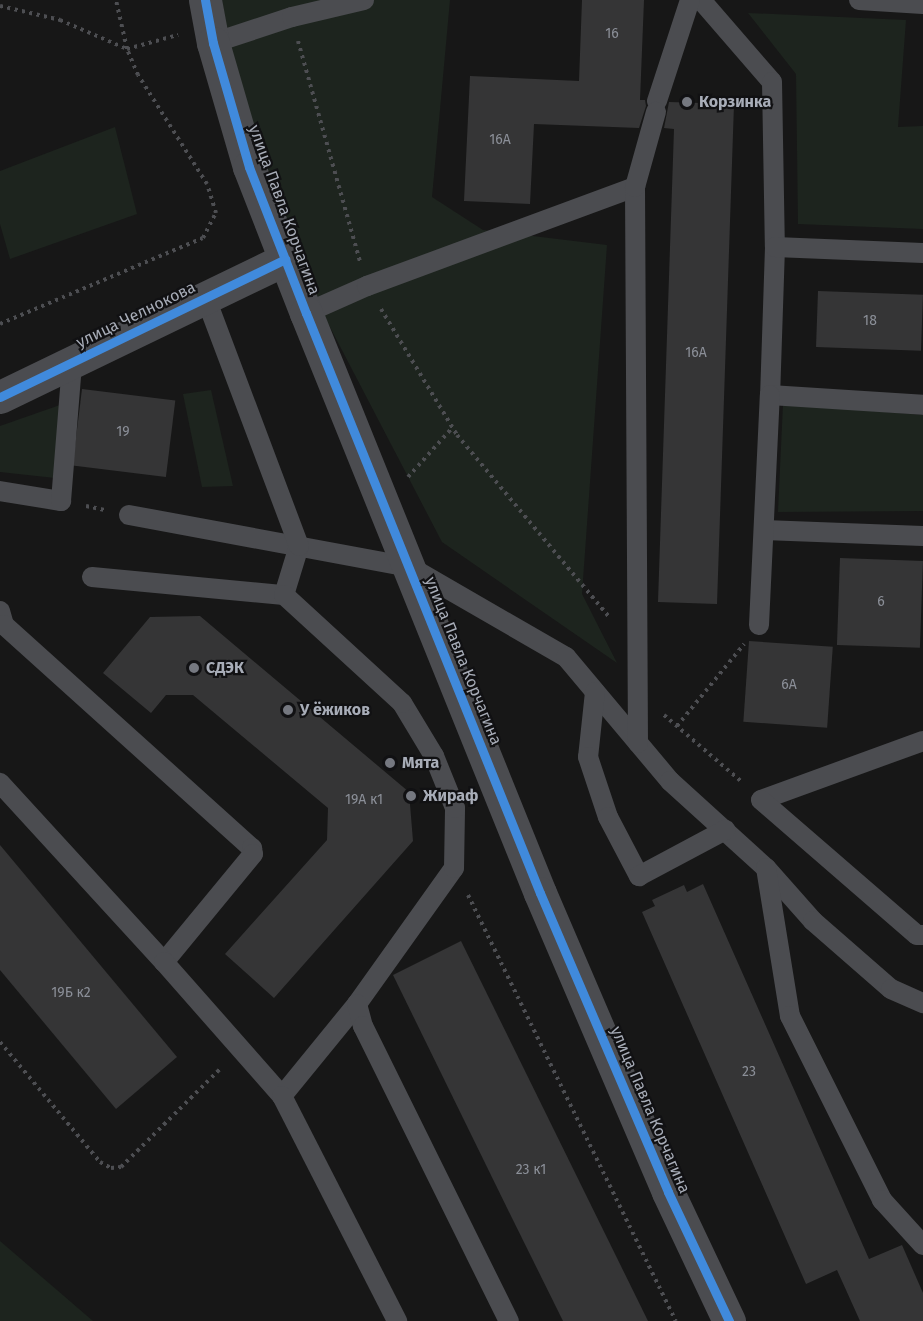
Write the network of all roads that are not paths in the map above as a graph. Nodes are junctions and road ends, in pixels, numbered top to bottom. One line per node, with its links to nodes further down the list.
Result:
1 (364, 0): 6 (lane)
2 (690, 0): 7 (lane)
3 (701, 0): 8 (lane)
4 (859, 0): 5 (lane)
5 (923, 4)
6 (209, 23): 10 (street, улица Павла Корчагина)
7 (635, 187): 12 (lane); 29 (lane)
8 (775, 247): 9 (lane); 14 (lane)
9 (923, 253)
10 (285, 259): 11 (street, улица Челнокова); 12 (street, улица Павла Корчагина)
11 (206, 298): 13 (street, улица Челнокова); 21 (lane)
12 (306, 313): 22 (street, улица Павла Корчагина)
13 (72, 363): 15 (street, улица Челнокова); 17 (lane)
14 (770, 395): 16 (lane); 19 (lane)
15 (0, 397)
16 (923, 405)
17 (0, 491)
18 (129, 515): 21 (lane)
19 (764, 530): 20 (lane); 26 (lane)
20 (923, 536)
21 (298, 546): 22 (lane); 24 (lane)
22 (410, 567): 27 (lane); 41 (street, улица Павла Корчагина)
23 (92, 577): 24 (lane)
24 (284, 595): 36 (lane)
25 (1, 623): 34 (lane)
26 (759, 625)
27 (595, 692): 29 (lane); 31 (lane)
28 (923, 741): 33 (lane)
29 (638, 743): 31 (lane)
30 (0, 783): 34 (lane)
31 (725, 830): 32 (lane)
32 (766, 868): 35 (lane); 38 (lane)
33 (923, 935)
34 (164, 962): 37 (lane)
35 (923, 1003)
36 (357, 1004): 37 (lane); 40 (lane)
37 (282, 1096): 39 (lane)
38 (923, 1245)
39 (397, 1321)
40 (508, 1321)
41 (729, 1321)

